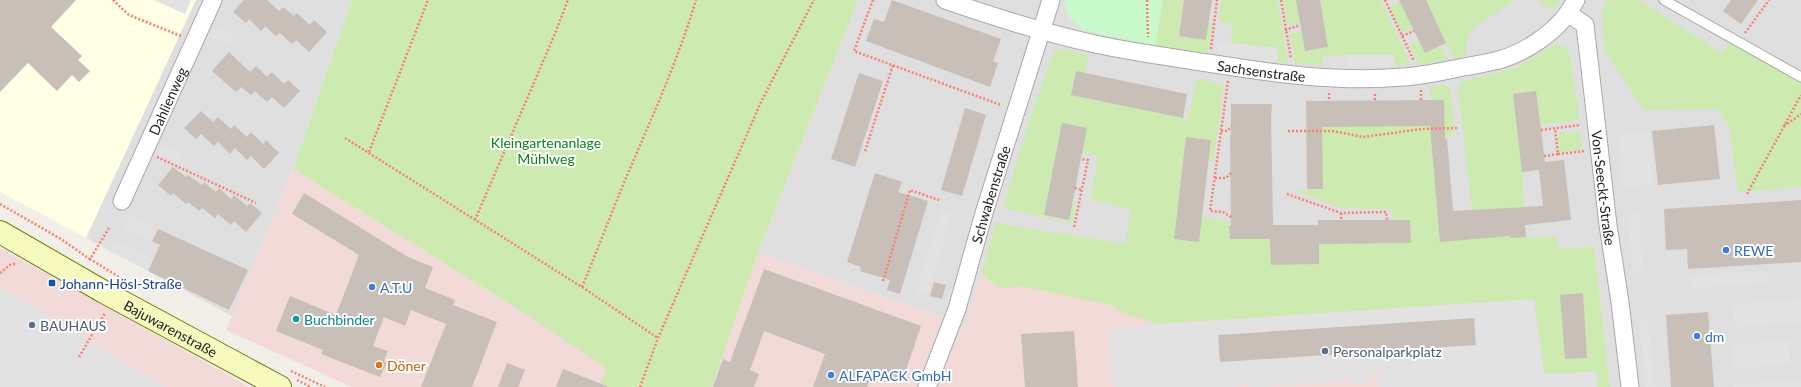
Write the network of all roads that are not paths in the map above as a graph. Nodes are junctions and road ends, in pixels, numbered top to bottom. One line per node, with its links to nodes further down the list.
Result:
1 (213, 0): 8 (street, Dahlienweg)
2 (945, 0): 6 (street, Sachsenstraße)
3 (1051, 0): 6 (street, Schwabenstraße)
4 (1664, 0): 7 (lane)
5 (1572, 6): 6 (street, Sachsenstraße); 12 (street, Von-Seeckt-Straße)
6 (1041, 31): 11 (street, Schwabenstraße)
7 (1801, 77)
8 (122, 201)
9 (2, 237): 10 (street, Bajuwarenstraße)
10 (280, 387)
11 (927, 387)
12 (1630, 387)

